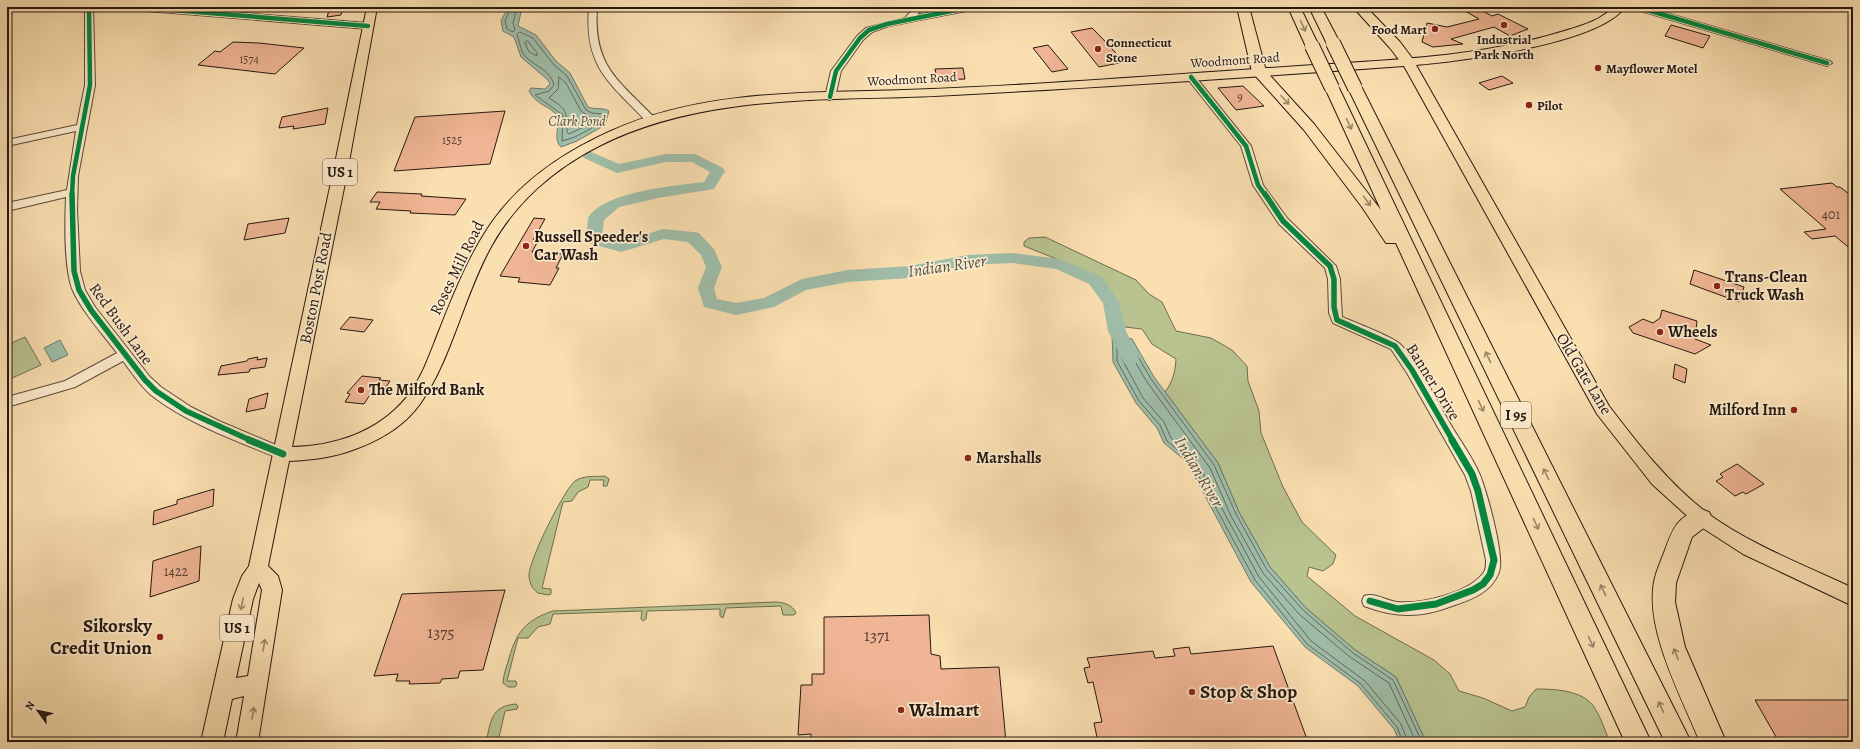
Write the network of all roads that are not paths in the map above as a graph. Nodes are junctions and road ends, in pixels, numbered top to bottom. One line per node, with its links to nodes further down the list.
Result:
1 (89, 7): 21 (street, Red Bush Lane)
2 (135, 7): 14 (street)
3 (372, 7): 14 (main road, Boston Post Road / US 1)
4 (593, 7): 20 (street)
5 (920, 7): 13 (street)
6 (971, 7): 13 (street)
7 (1244, 7): 17 (highway)
8 (1294, 7): 26 (highway, I 95, one-way to 26, bridge)
9 (1315, 7): 38 (highway, I 95, one-way to 9, bridge)
10 (1358, 7): 15 (highway)
11 (1620, 7): 15 (main road, Woodmont Road)
12 (1637, 7): 16 (street)
13 (907, 21): 19 (street)
14 (368, 26): 28 (main road, Boston Post Road / US 1)
15 (1408, 62): 17 (main road, Woodmont Road); 29 (main road, Old Gate Lane)
16 (1827, 63)
17 (1259, 72): 18 (main road, Woodmont Road); 26 (highway, one-way to 26)
18 (1191, 77): 19 (main road, Woodmont Road); 32 (street, Banner Drive)
19 (830, 97): 20 (main road, Woodmont Road)
20 (651, 120): 28 (main road, Roses Mill Road)
21 (82, 126): 22 (street); 23 (street, Red Bush Lane)
22 (7, 143)
23 (72, 192): 24 (street); 25 (street, Red Bush Lane)
24 (7, 207)
25 (125, 355): 27 (street); 28 (street, Red Bush Lane)
26 (1470, 382): 37 (highway, I 95, one-way to 37)
27 (7, 402)
28 (283, 454): 30 (main road, Boston Post Road / US 1)
29 (1701, 518): 31 (main road, Old Gate Lane); 39 (highway, one-way to 29)
30 (258, 569): 33 (main road, US 1, one-way to 30); 34 (main road, Boston Post Road / US 1, one-way to 34)
31 (1853, 597)
32 (1370, 602)
33 (258, 683): 34 (main road); 36 (main road, US 1, one-way to 33)
34 (224, 691): 35 (main road, Boston Post Road / US 1)
35 (212, 742)
36 (247, 742)
37 (1638, 742)
38 (1678, 742)
39 (1713, 742)

